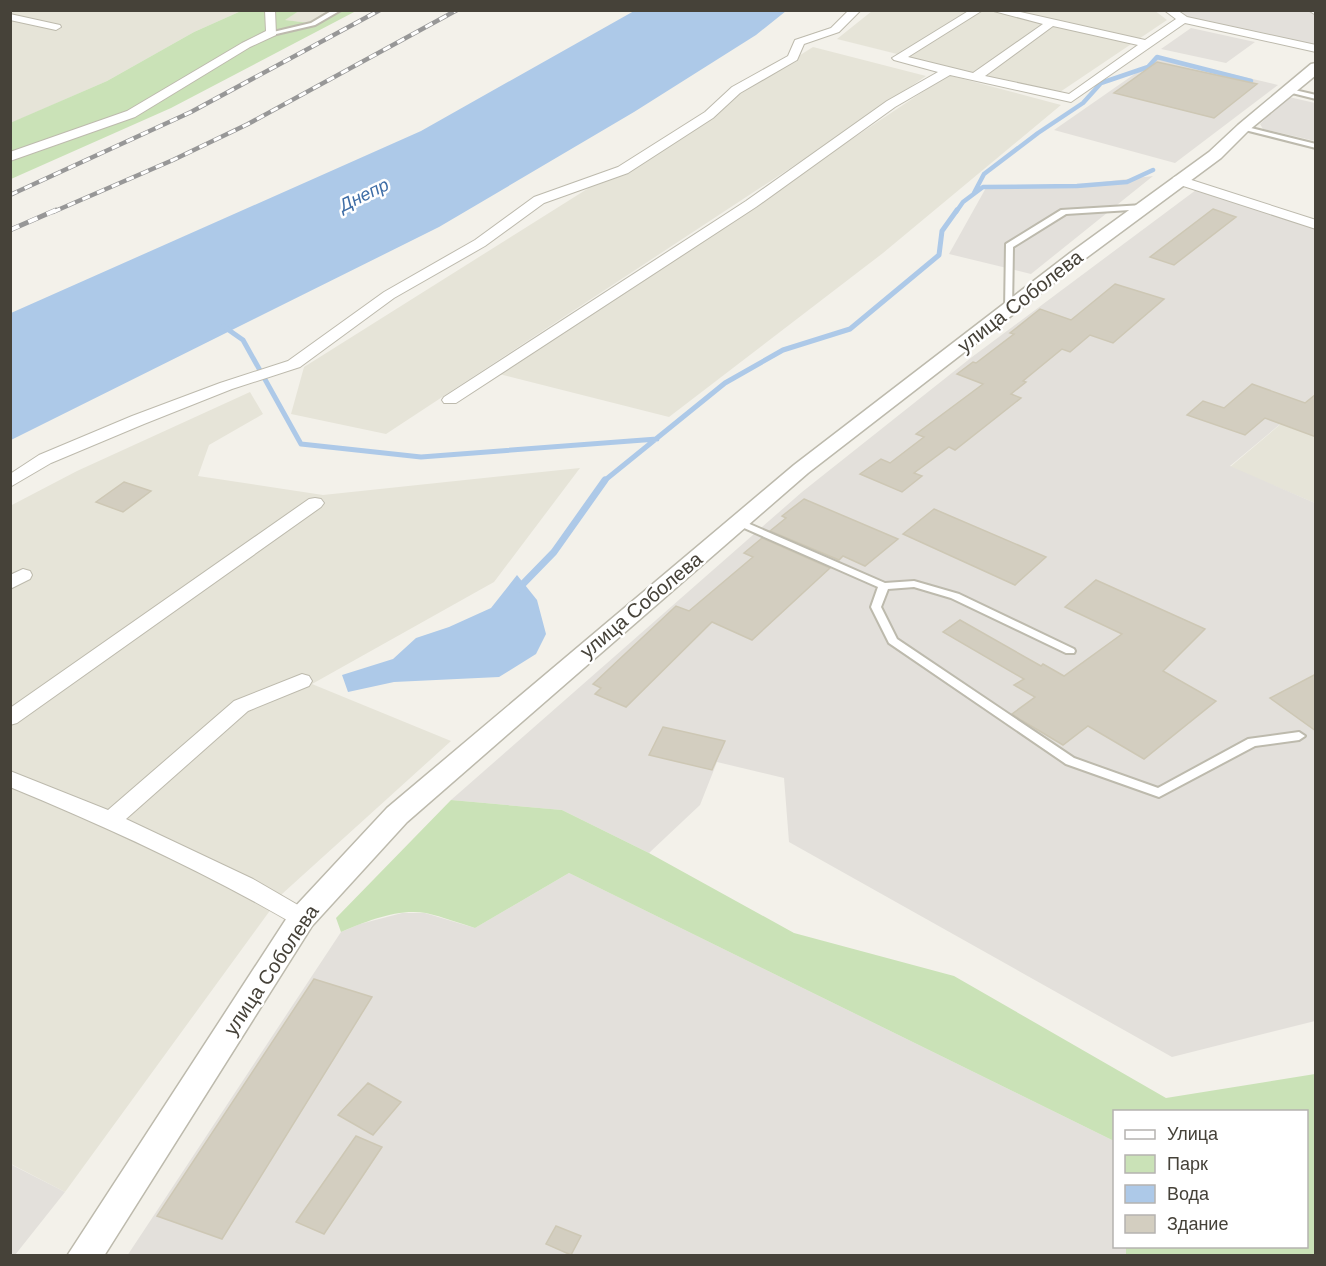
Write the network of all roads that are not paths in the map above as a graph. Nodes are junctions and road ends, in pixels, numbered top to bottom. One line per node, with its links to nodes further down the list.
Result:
1 (270, 10): 11 (street)
2 (338, 10): 11 (lane)
3 (856, 10): 27 (street)
4 (978, 10): 15 (street)
5 (995, 10): 9 (street)
6 (1169, 10): 8 (street)
7 (10, 17): 10 (street)
8 (1183, 19): 12 (street); 13 (street)
9 (1051, 23): 12 (street); 16 (street)
10 (56, 27)
11 (272, 33): 21 (street)
12 (1147, 44): 16 (street)
13 (1316, 48)
14 (1316, 67): 17 (street, улица Соболева)
15 (948, 71): 16 (street); 26 (street)
16 (975, 77)
17 (1286, 90): 18 (lane); 19 (street, улица Соболева)
18 (1316, 97)
19 (1243, 128): 20 (lane); 22 (street, улица Соболева)
20 (1316, 146)
21 (10, 157)
22 (1179, 180): 23 (street, улица Соболева); 24 (street)
23 (1143, 207): 25 (street, улица Соболева); 25 (lane)
24 (1316, 225)
25 (1008, 310): 29 (street, улица Соболева)
26 (450, 400)
27 (10, 482)
28 (315, 503): 33 (street)
29 (738, 522): 30 (lane); 37 (street, улица Соболева)
30 (884, 586): 31 (lane); 34 (lane)
31 (1070, 651)
32 (302, 681): 36 (street)
33 (10, 718)
34 (1299, 736)
35 (10, 778): 36 (street)
36 (110, 821): 37 (street)
37 (302, 918): 38 (street, улица Соболева)
38 (84, 1256)

